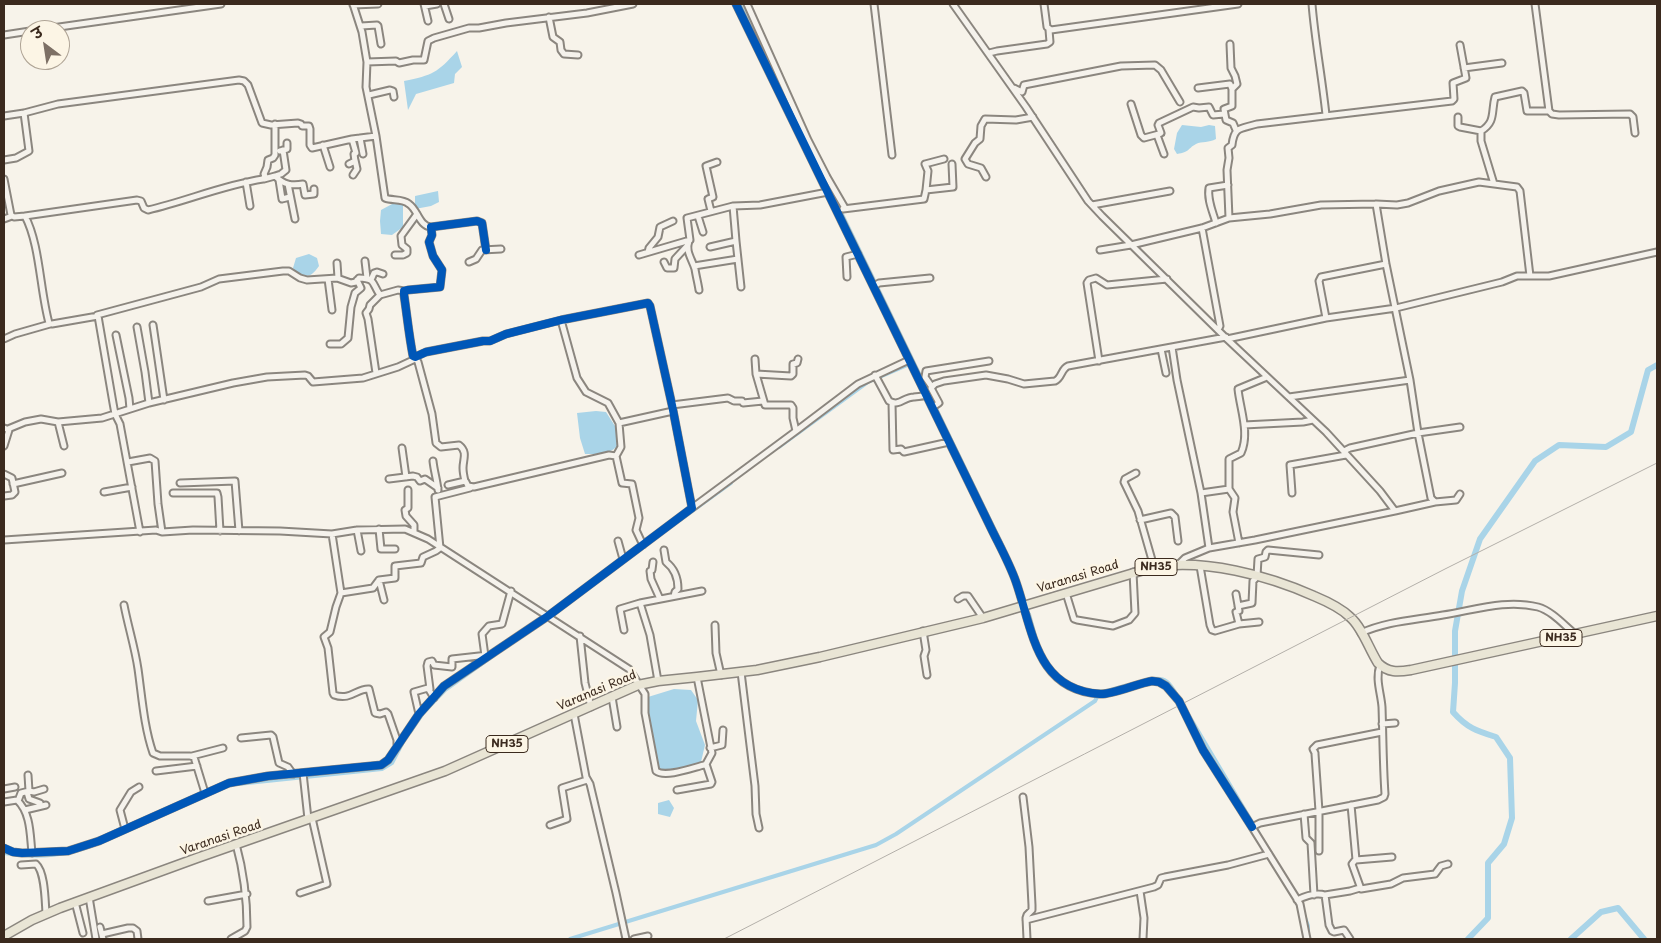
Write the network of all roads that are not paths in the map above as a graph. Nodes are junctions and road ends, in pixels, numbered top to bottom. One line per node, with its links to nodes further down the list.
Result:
1 (221, 4): 17 (street)
2 (353, 4): 3 (street); 22 (street)
3 (368, 4): 4 (street)
4 (378, 4)
5 (437, 4): 16 (street)
6 (444, 4): 19 (street)
7 (633, 4): 18 (street)
8 (736, 4): 82 (street)
9 (747, 4): 88 (street)
10 (874, 4): 62 (street)
11 (953, 4): 29 (street)
12 (1044, 4): 23 (street)
13 (1238, 4): 23 (street)
14 (1312, 4): 44 (street)
15 (1535, 4): 41 (street)
16 (424, 5): 20 (street)
17 (187, 6): 21 (street)
18 (550, 17): 30 (street); 31 (street)
19 (449, 20)
20 (428, 21)
21 (70, 25)
22 (361, 26): 26 (street); 31 (street)
23 (1049, 30): 29 (street)
24 (20, 32): 25 (street)
25 (4, 34)
26 (381, 44)
27 (1230, 44): 36 (street)
28 (1460, 45): 33 (street)
29 (989, 53): 34 (street)
30 (578, 55)
31 (367, 62): 37 (street)
32 (1502, 63): 33 (street)
33 (1464, 68): 44 (street)
34 (1013, 88): 39 (street); 47 (street)
35 (1198, 88): 36 (street)
36 (1232, 88): 43 (street)
37 (369, 95): 38 (street); 53 (street)
38 (394, 97)
39 (1180, 102)
40 (1132, 104): 51 (street)
41 (1549, 111): 50 (street); 52 (street)
42 (24, 113): 45 (street); 48 (street); 64 (street)
43 (1224, 114): 49 (street); 51 (street)
44 (1326, 115): 49 (street)
45 (4, 116)
46 (1458, 117): 50 (street)
47 (1033, 118): 71 (street); 85 (street)
48 (275, 124): 57 (street); 59 (street)
49 (1236, 130): 78 (street)
50 (1481, 130): 77 (street)
51 (1161, 133): 61 (street)
52 (1635, 133)
53 (376, 136): 54 (street); 90 (street)
54 (360, 138): 55 (street); 60 (street)
55 (352, 139): 57 (street); 65 (street)
56 (287, 143): 58 (street)
57 (323, 145): 69 (street)
58 (283, 150): 59 (street); 72 (street)
59 (275, 152): 74 (street)
60 (363, 154)
61 (1164, 154)
62 (892, 155)
63 (944, 159): 80 (street)
64 (4, 160)
65 (355, 160): 67 (street); 70 (street)
66 (717, 162): 89 (street)
67 (349, 164)
68 (952, 164): 80 (street)
69 (330, 168)
70 (353, 175)
71 (986, 177)
72 (277, 178): 74 (street); 76 (street); 83 (street)
73 (4, 179): 91 (street)
74 (264, 179): 75 (street)
75 (246, 182): 86 (street); 92 (street)
76 (288, 184): 79 (street); 83 (street)
77 (1494, 184): 84 (street); 122 (street)
78 (1228, 185): 94 (street); 98 (street)
79 (314, 189)
80 (926, 190): 88 (street)
81 (1170, 191): 85 (street)
82 (828, 192): 87 (street); 88 (street)
83 (290, 197): 96 (street)
84 (1376, 204): 94 (street); 119 (street)
85 (1092, 205): 104 (street)
86 (250, 206)
87 (733, 206): 89 (street); 102 (street)
88 (841, 209): 113 (street)
89 (711, 211): 93 (street)
90 (417, 214): 99 (street); 111 (street)
91 (12, 216): 92 (street); 95 (street)
92 (25, 216): 140 (street)
93 (698, 216): 101 (street); 103 (street)
94 (1229, 218): 98 (street)
95 (4, 219)
96 (295, 219)
97 (673, 221): 109 (street)
98 (1216, 223): 100 (street)
99 (431, 227): 106 (street); 133 (street)
100 (1202, 228): 104 (street); 143 (street)
101 (703, 232)
102 (736, 241): 105 (street); 114 (street)
103 (688, 243): 109 (street); 117 (street); 120 (street)
104 (1131, 245): 108 (street); 128 (street)
105 (710, 247)
106 (486, 250): 107 (street); 116 (street)
107 (501, 250)
108 (1100, 250)
109 (648, 252): 112 (street)
110 (1657, 252): 122 (street)
111 (395, 254)
112 (639, 254)
113 (858, 254): 123 (street); 130 (street)
114 (738, 259): 120 (street); 131 (street)
115 (365, 261): 127 (street)
116 (469, 262)
117 (664, 262)
118 (337, 263): 124 (street)
119 (1386, 264): 135 (street); 138 (street)
120 (694, 266): 132 (street)
121 (383, 274): 127 (street)
122 (1530, 276): 135 (street)
123 (848, 277)
124 (338, 278): 126 (street); 129 (street)
125 (930, 278): 130 (street)
126 (328, 279): 136 (street); 137 (street)
127 (369, 279): 129 (street); 134 (street)
128 (1167, 279): 143 (street); 154 (street)
129 (357, 280): 147 (street)
130 (876, 285): 155 (street)
131 (741, 287)
132 (699, 290)
133 (404, 291): 134 (street); 150 (street)
134 (380, 295): 156 (street)
135 (1396, 308): 138 (street); 161 (street)
136 (332, 310)
137 (97, 315): 140 (street); 172 (street)
138 (1326, 318): 145 (street)
139 (561, 320): 150 (street); 170 (street); 175 (street)
140 (50, 324): 146 (street)
141 (153, 325): 165 (street)
142 (137, 327): 167 (street)
143 (1218, 330): 145 (street)
144 (116, 335): 171 (street)
145 (1226, 338): 148 (street); 159 (street)
146 (4, 339)
147 (330, 344)
148 (1172, 347): 149 (street); 205 (street)
149 (1160, 349): 154 (street); 157 (street)
150 (415, 357): 156 (street); 194 (street)
151 (755, 359): 158 (street)
152 (798, 359): 158 (street)
153 (989, 361): 162 (street)
154 (1098, 361): 162 (street)
155 (911, 362): 160 (street); 163 (street)
156 (376, 373): 165 (street)
157 (1166, 373)
158 (756, 374): 166 (street)
159 (1267, 377): 164 (street); 176 (street)
160 (876, 378): 168 (street); 179 (street)
161 (1410, 380): 164 (street); 180 (street)
162 (932, 386): 169 (street)
163 (926, 395): 168 (street); 169 (street)
164 (1289, 397): 173 (street)
165 (164, 400): 167 (street)
166 (763, 401): 170 (street); 179 (street)
167 (148, 403): 171 (street)
168 (892, 403): 181 (street)
169 (935, 406): 181 (street)
170 (672, 408): 175 (street); 211 (street)
171 (130, 409): 172 (street)
172 (115, 414): 174 (street); 188 (street)
173 (1313, 420): 176 (street); 185 (street)
174 (58, 422): 178 (street); 183 (street)
175 (619, 423): 186 (street)
176 (1244, 425): 201 (street)
177 (1460, 427): 180 (street)
178 (6, 428): 182 (street)
179 (796, 431): 211 (street)
180 (1418, 433): 185 (street); 210 (street)
181 (950, 442): 252 (street)
182 (4, 446)
183 (64, 446)
184 (402, 448): 192 (street)
185 (1345, 453): 206 (street); 212 (street)
186 (616, 456): 200 (street); 226 (street)
187 (433, 461): 199 (street)
188 (128, 462): 198 (street); 219 (street)
189 (62, 473): 196 (street)
190 (1136, 473): 213 (street)
191 (4, 474): 196 (street)
192 (406, 477): 193 (street); 199 (street)
193 (389, 479)
194 (465, 481): 197 (street); 200 (street)
195 (180, 483): 217 (street)
196 (13, 484): 209 (street)
197 (448, 485)
198 (132, 487): 203 (street); 218 (street)
199 (438, 488): 207 (street)
200 (472, 488): 207 (street)
201 (1230, 489): 205 (street); 225 (street)
202 (408, 490): 220 (street)
203 (104, 492)
204 (173, 493): 216 (street)
205 (1201, 493): 228 (street)
206 (1292, 493)
207 (440, 494): 227 (street)
208 (1460, 494): 210 (street)
209 (4, 496)
210 (1434, 502): 212 (street)
211 (692, 508): 226 (street)
212 (1395, 511): 225 (street)
213 (1140, 520): 224 (street); 237 (street)
214 (378, 529): 215 (street); 220 (street); 229 (street)
215 (357, 530): 221 (street); 231 (street)
216 (220, 531): 217 (street); 219 (street)
217 (239, 531): 221 (street)
218 (140, 532): 219 (street); 222 (street)
219 (162, 532)
220 (414, 532): 227 (street)
221 (332, 534): 244 (street)
222 (4, 540)
223 (618, 541): 233 (street)
224 (1178, 541)
225 (1239, 543): 228 (street)
226 (643, 544): 233 (street)
227 (440, 548): 240 (street); 242 (street)
228 (1209, 548): 235 (street)
229 (395, 549)
230 (664, 550): 246 (street)
231 (361, 551)
232 (1319, 555): 239 (street)
233 (622, 559): 255 (street)
234 (653, 562): 247 (street)
235 (1180, 564): 236 (highway, Varanasi Road / NH35); 237 (highway, Varanasi Road / NH35)
236 (1200, 566): 239 (highway, Varanasi Road / NH35); 258 (street)
237 (1154, 567): 238 (highway, Varanasi Road / NH35)
238 (1133, 572): 243 (highway, Varanasi Road / NH35); 243 (street)
239 (1257, 576): 253 (street); 262 (highway, Varanasi Road / NH35)
240 (379, 580): 244 (street); 249 (street)
241 (702, 590): 246 (street)
242 (511, 591): 255 (street); 265 (street)
243 (1066, 592): 252 (highway, Varanasi Road / NH35)
244 (341, 593): 285 (street)
245 (1236, 594): 253 (street)
246 (674, 596): 247 (street)
247 (660, 599): 250 (street)
248 (958, 599): 256 (street)
249 (384, 600)
250 (640, 604): 260 (street); 271 (street)
251 (124, 605): 288 (street)
252 (1026, 605): 256 (highway, Varanasi Road / NH35); 314 (street)
253 (1238, 606): 258 (street)
254 (1657, 616): 263 (highway, NH35)
255 (549, 617): 264 (street); 265 (street)
256 (984, 618): 261 (highway, Varanasi Road / NH35)
257 (1259, 622): 258 (street)
258 (1239, 624)
259 (715, 625): 268 (street)
260 (624, 630)
261 (922, 632): 267 (highway, Varanasi Road / NH35); 269 (street)
262 (1361, 632): 263 (street); 266 (highway, NH35)
263 (1575, 634): 266 (highway, NH35)
264 (580, 636): 272 (street); 276 (street)
265 (487, 656): 273 (street); 275 (street)
266 (1380, 665): 280 (street)
267 (741, 672): 268 (highway, Varanasi Road / NH35); 315 (street)
268 (721, 675): 270 (highway, Varanasi Road / NH35)
269 (926, 675)
270 (697, 678): 271 (highway, Varanasi Road / NH35); 287 (street)
271 (658, 681): 272 (highway, Varanasi Road / NH35)
272 (638, 685): 274 (highway, Varanasi Road / NH35); 289 (street)
273 (430, 688): 275 (street); 277 (street)
274 (612, 697): 276 (highway, Varanasi Road / NH35); 281 (street)
275 (434, 698): 277 (street)
276 (590, 707): 278 (highway, Varanasi Road / NH35)
277 (420, 714): 285 (street)
278 (574, 714): 295 (street); 312 (highway, Varanasi Road / NH35)
279 (1395, 723): 280 (street)
280 (1382, 724): 283 (street)
281 (617, 728)
282 (723, 730): 287 (street)
283 (1382, 732): 307 (street); 310 (street)
284 (241, 738): 292 (street)
285 (397, 747): 294 (street)
286 (222, 748): 288 (street)
287 (710, 748): 289 (street)
288 (192, 756): 290 (street)
289 (706, 764): 300 (street)
290 (197, 766): 291 (street); 302 (street)
291 (156, 771)
292 (293, 774): 294 (street); 302 (street)
293 (28, 775): 301 (street)
294 (303, 776): 312 (street)
295 (587, 780): 313 (street); 346 (street)
296 (139, 786): 316 (street)
297 (16, 787): 298 (street)
298 (4, 788)
299 (44, 789): 301 (street)
300 (677, 790)
301 (28, 792): 304 (street); 306 (street)
302 (205, 794): 316 (street)
303 (1023, 797): 337 (street)
304 (18, 801): 305 (street); 309 (street)
305 (4, 802)
306 (40, 803)
307 (1351, 805): 310 (street); 323 (street)
308 (46, 806): 309 (street)
309 (25, 810): 320 (street)
310 (1319, 811): 311 (street); 319 (street)
311 (1304, 814): 314 (street); 330 (street)
312 (310, 819): 317 (highway, Varanasi Road / NH35); 328 (street)
313 (550, 825)
314 (1254, 825): 321 (street)
315 (759, 828)
316 (125, 829): 320 (street)
317 (236, 844): 329 (street); 332 (highway, Varanasi Road / NH35)
318 (4, 848): 320 (street)
319 (1319, 851)
320 (32, 853)
321 (1269, 854): 327 (street); 333 (street)
322 (1392, 857): 323 (street)
323 (1356, 859): 326 (street)
324 (1448, 864): 326 (street)
325 (21, 865): 336 (street)
326 (1360, 888): 331 (street)
327 (1140, 891): 337 (street); 349 (street)
328 (300, 893)
329 (247, 894): 334 (street); 345 (street)
330 (1314, 895): 331 (street); 333 (street)
331 (1325, 895): 351 (street)
332 (89, 898): 335 (highway, Varanasi Road / NH35); 343 (street)
333 (1298, 899): 350 (street)
334 (208, 901)
335 (75, 902): 336 (highway, Varanasi Road / NH35); 339 (street)
336 (46, 913): 340 (highway, Varanasi Road / NH35)
337 (1026, 920): 348 (street)
338 (100, 927): 342 (street)
339 (83, 933)
340 (4, 936)
341 (648, 936): 347 (street)
342 (102, 937): 344 (street)
343 (96, 939)
344 (138, 939)
345 (231, 939)
346 (626, 939)
347 (634, 939)
348 (1027, 939)
349 (1143, 939)
350 (1307, 939)
351 (1350, 939)

